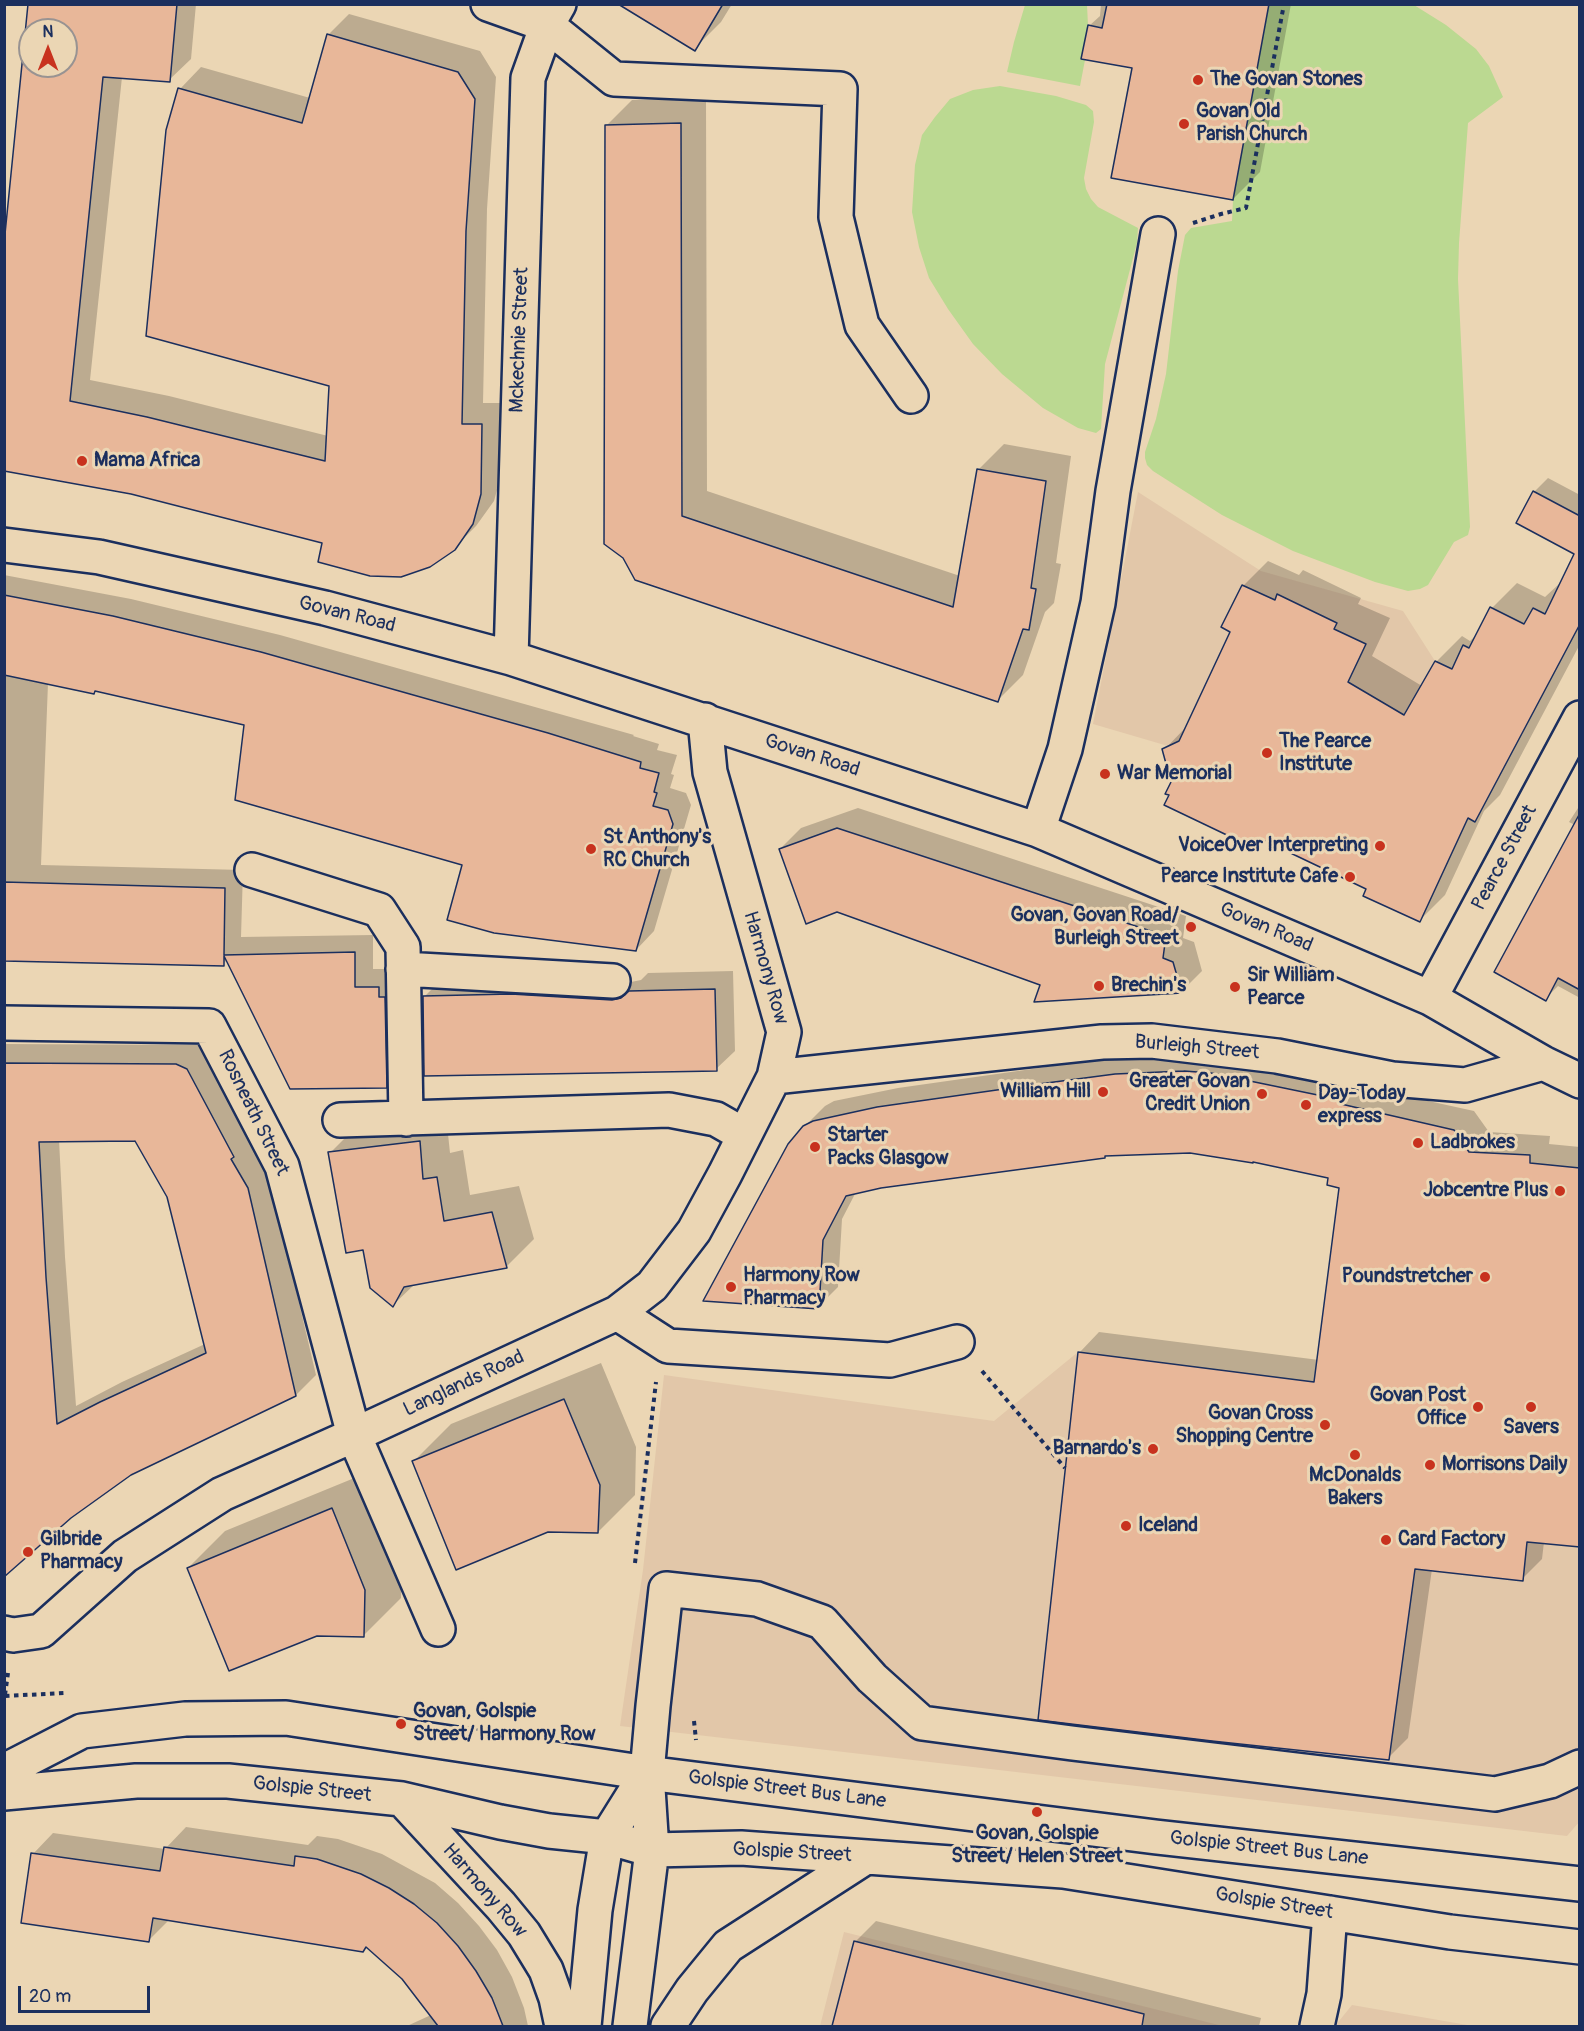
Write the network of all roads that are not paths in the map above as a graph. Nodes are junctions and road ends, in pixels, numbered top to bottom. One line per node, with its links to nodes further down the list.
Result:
1 (488, 4): 2 (street)
2 (553, 15): 4 (street); 6 (street, Mckechnie Street)
3 (1158, 234): 9 (street)
4 (911, 396)
5 (4, 545): 6 (street, Govan Road)
6 (511, 658): 8 (street, Govan Road)
7 (1580, 718): 13 (street, Pearce Street)
8 (705, 720): 9 (street, Govan Road); 16 (street, Harmony Row)
9 (1038, 830): 13 (street, Govan Road)
10 (252, 870): 11 (street)
11 (403, 969): 12 (street); 18 (street)
12 (613, 981)
13 (1430, 998): 15 (street, Govan Road)
14 (4, 1023): 23 (street, Rosneath Street)
15 (1543, 1063): 16 (street, Burleigh Street); 17 (street, Govan Road)
16 (774, 1077): 20 (street, Harmony Row)
17 (1580, 1081)
18 (406, 1119): 19 (street); 20 (street)
19 (340, 1120)
20 (744, 1135): 21 (street, Harmony Row)
21 (617, 1312): 22 (street); 23 (street, Langlands Road)
22 (957, 1342)
23 (354, 1435): 24 (street); 25 (street, Langlands Road)
24 (438, 1629)
25 (8, 1634)
26 (1580, 1767): 28 (street)
27 (4, 1771): 28 (street, Golspie Street Bus Lane)
28 (647, 1773): 31 (street); 32 (street); 34 (street, Golspie Street Bus Lane)
29 (4, 1793): 30 (street, Golspie Street)
30 (402, 1799): 31 (street, Golspie Street); 37 (street, Harmony Row)
31 (607, 1837): 32 (street, Golspie Street); 38 (street)
32 (652, 1850): 33 (street, Golspie Street); 39 (street)
33 (866, 1857): 35 (street, Golspie Street); 40 (street)
34 (1580, 1884)
35 (1330, 1913): 36 (street, Golspie Street); 41 (street)
36 (1580, 1947)
37 (562, 2026)
38 (584, 2026)
39 (630, 2026)
40 (668, 2026)
41 (1317, 2026)

